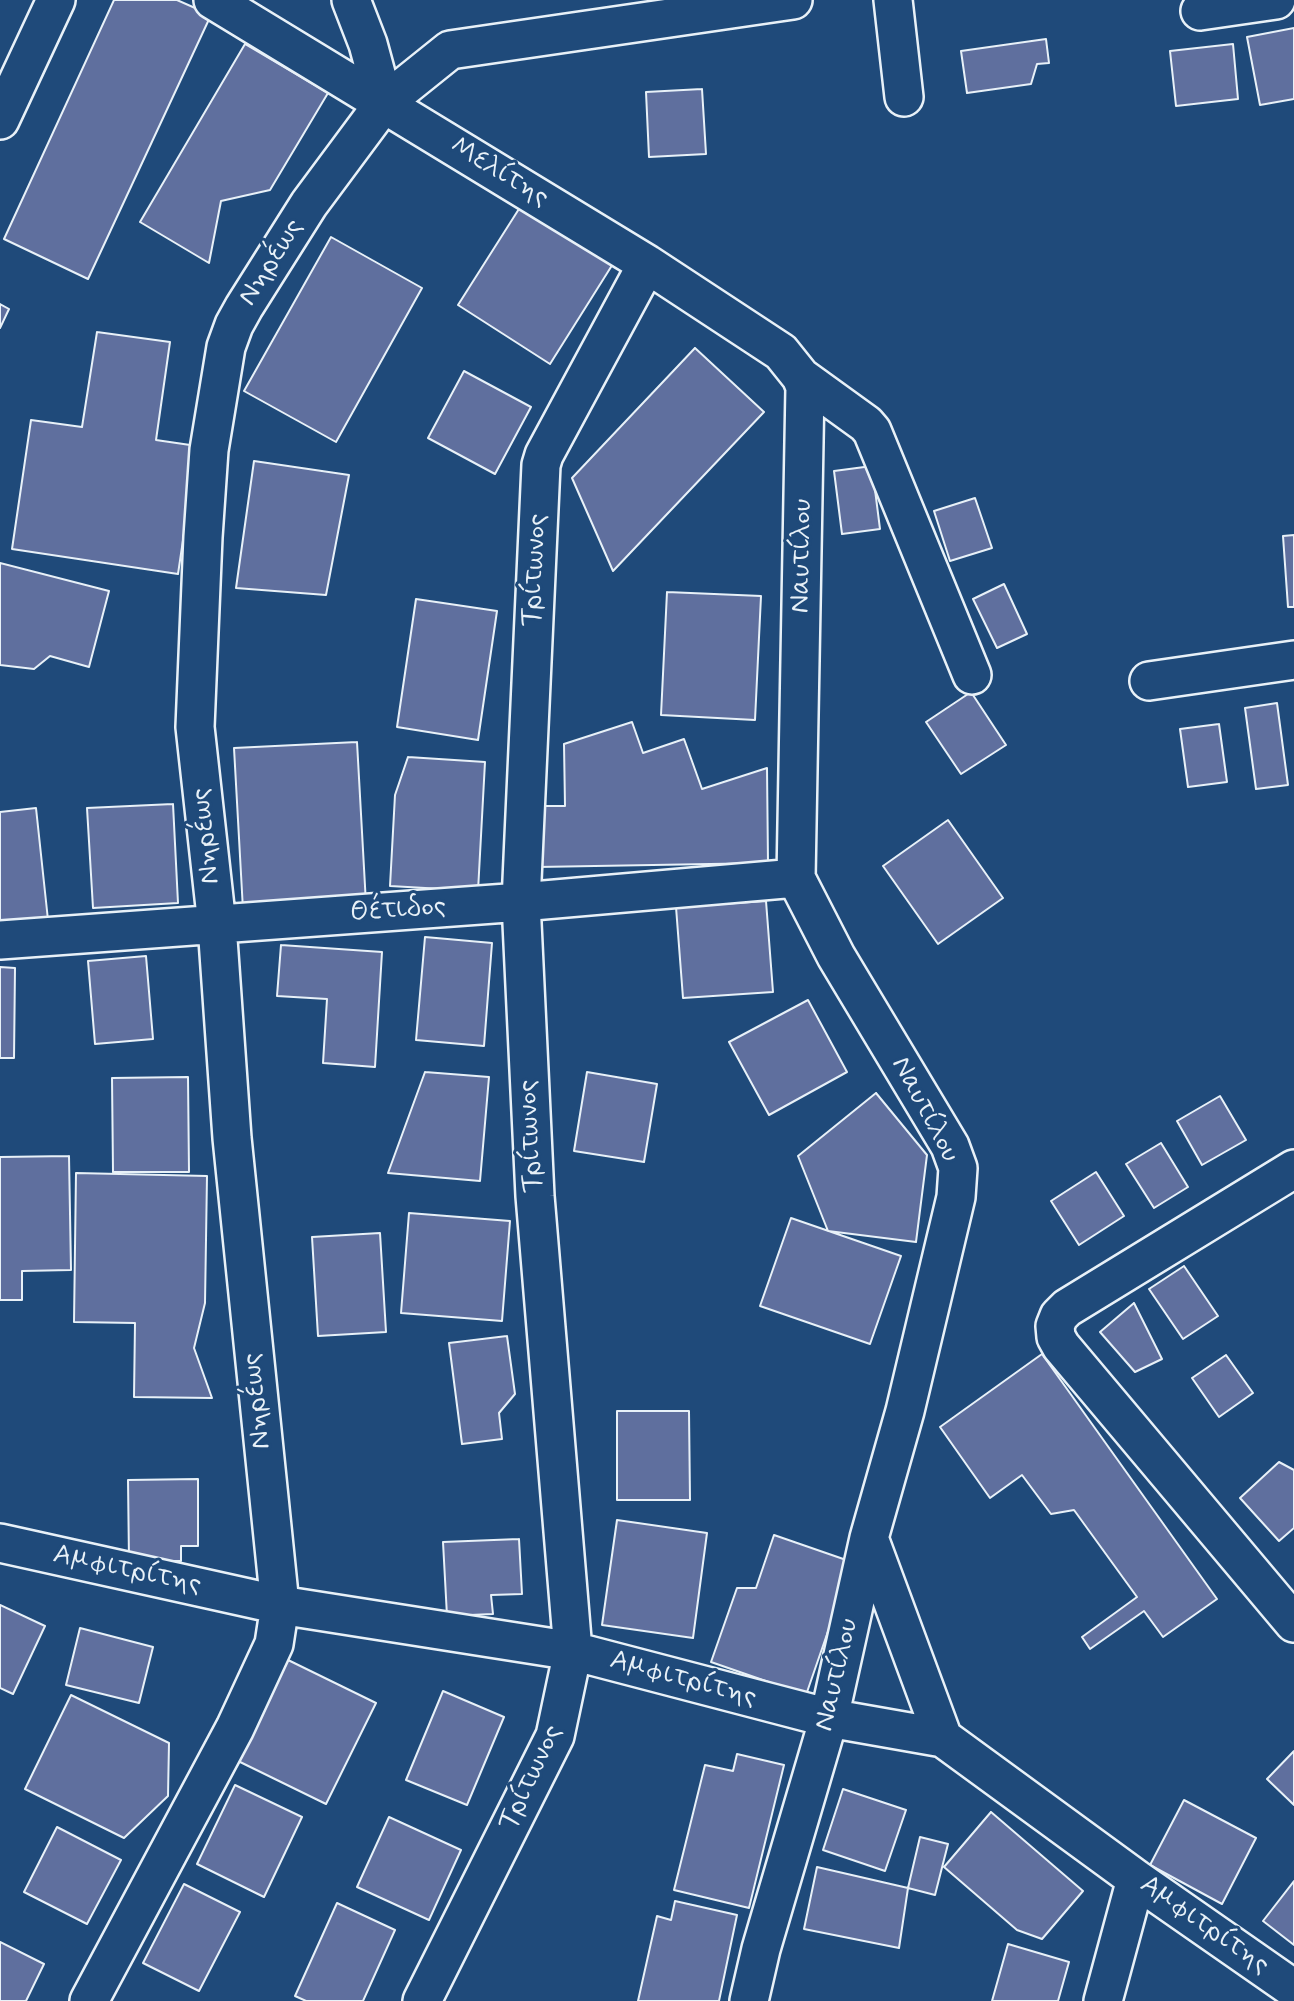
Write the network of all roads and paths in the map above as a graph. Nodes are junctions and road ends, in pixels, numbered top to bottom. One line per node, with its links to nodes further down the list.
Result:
1 (56, 0): 8 (street)
2 (213, 0): 10 (street, Μελίτης)
3 (351, 0): 10 (street)
4 (793, 0): 10 (street, Νηρέως)
5 (893, 0): 9 (street)
6 (1276, 0): 7 (street)
7 (1200, 11)
8 (11, 65): 11 (street)
9 (904, 97)
10 (384, 103): 12 (street, Μελίτης); 19 (street, Νηρέως)
11 (0, 120)
12 (647, 264): 13 (street, Μελίτης); 18 (street, Τρίτωνος)
13 (791, 364): 15 (street, Μελίτης); 17 (street, Ναυτίλου)
14 (1294, 660): 16 (street)
15 (972, 675)
16 (1149, 681)
17 (796, 878): 18 (street, Θέτιδος); 22 (street, Ναυτίλου)
18 (521, 902): 19 (street, Θέτιδος); 26 (street, Τρίτωνος)
19 (217, 925): 20 (street, Θέτιδος); 24 (street, Νηρέως)
20 (0, 940)
21 (1294, 1169): 25 (street)
22 (869, 1538): 27 (street, Ναυτίλου); 28 (street)
23 (0, 1543): 24 (street, Αμφιτρίτης)
24 (280, 1605): 26 (street, Αμφιτρίτης); 31 (street, Νηρέως)
25 (1294, 1623)
26 (573, 1651): 27 (street, Αμφιτρίτης); 32 (street, Τρίτωνος)
27 (830, 1718): 28 (street, Αμφιτρίτης); 33 (street, Ναυτίλου)
28 (943, 1738): 29 (street, Αμφιτρίτης)
29 (1136, 1879): 30 (street, Αμφιτρίτης); 34 (street)
30 (1294, 1989)
31 (89, 2001)
32 (422, 2001)
33 (749, 2001)
34 (1103, 2001)

